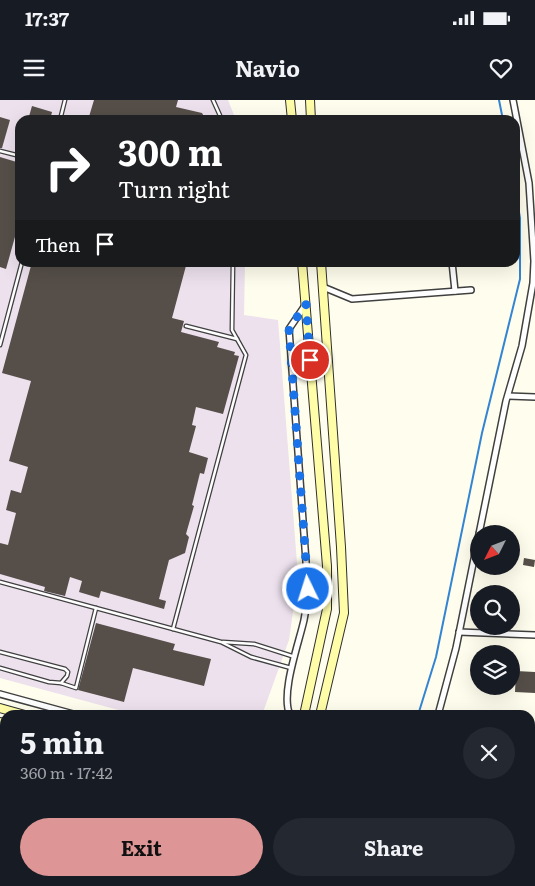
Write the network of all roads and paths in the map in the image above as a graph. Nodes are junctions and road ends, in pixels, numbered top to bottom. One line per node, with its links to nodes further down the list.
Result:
1 (65, 100): 6 (lane)
2 (213, 100): 7 (lane)
3 (290, 100): 8 (main road)
4 (310, 100): 9 (main road)
5 (513, 100): 10 (street)
6 (61, 115)
7 (220, 115)
8 (292, 115)
9 (311, 115)
10 (516, 115)
11 (520, 136): 19 (street)
12 (0, 151): 13 (lane)
13 (15, 155)
14 (21, 267): 26 (lane)
15 (233, 267): 25 (lane)
16 (302, 267): 23 (main road)
17 (321, 267): 20 (main road)
18 (453, 267): 22 (street)
19 (534, 276): 27 (street)
20 (323, 287): 22 (street); 46 (main road)
21 (471, 290): 22 (street)
22 (455, 291)
23 (306, 304): 38 (street); 45 (main road)
24 (186, 326): 25 (lane)
25 (237, 339): 33 (lane)
26 (0, 345)
27 (508, 396): 28 (street); 29 (street)
28 (535, 397)
29 (481, 525)
30 (471, 575): 34 (street)
31 (0, 582): 32 (lane)
32 (96, 608): 33 (lane); 41 (lane)
33 (173, 629): 36 (lane)
34 (459, 632): 35 (street); 47 (street)
35 (535, 634)
36 (221, 642): 38 (lane); 40 (lane)
37 (0, 652): 41 (lane)
38 (295, 657): 40 (street)
39 (0, 668): 41 (lane)
40 (292, 668): 44 (street)
41 (61, 683)
42 (0, 694): 43 (street)
43 (59, 710)
44 (288, 710)
45 (305, 710)
46 (321, 710)
47 (439, 710)

